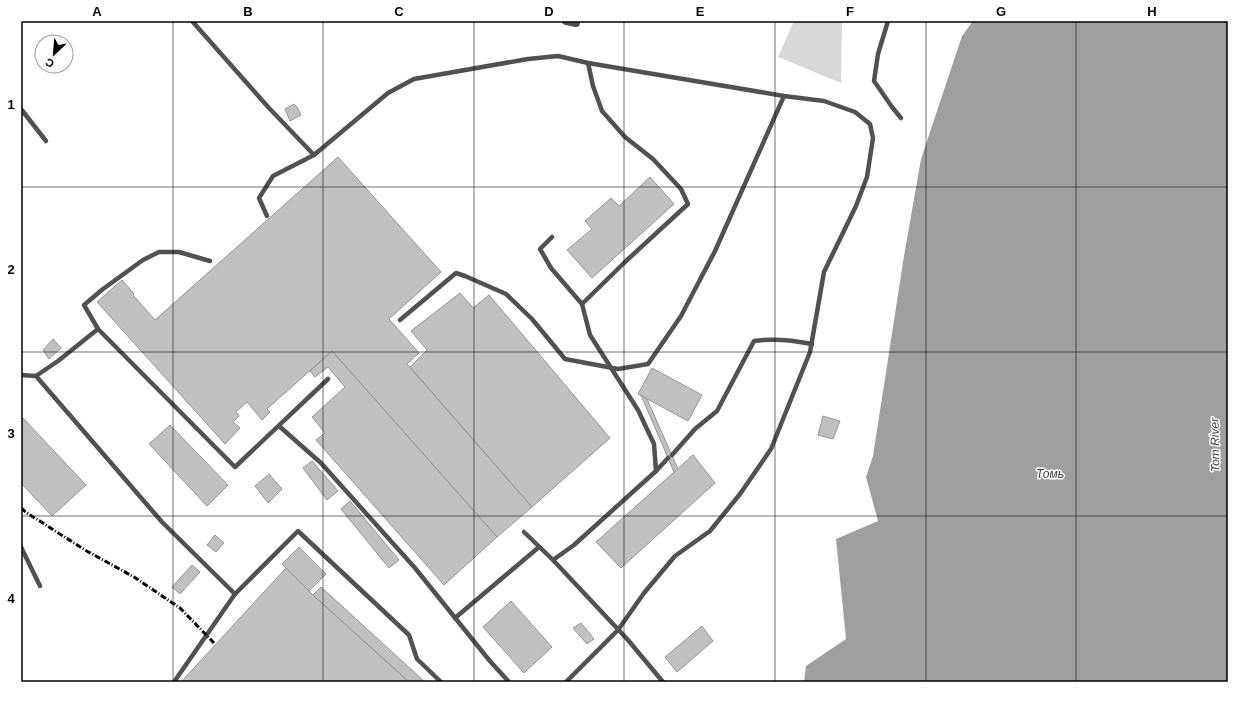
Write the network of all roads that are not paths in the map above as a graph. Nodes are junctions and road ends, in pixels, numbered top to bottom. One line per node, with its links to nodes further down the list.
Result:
1 (192, 21): 10 (lane)
2 (566, 21): 4 (street)
3 (888, 21): 8 (lane)
4 (576, 23)
5 (588, 63): 6 (lane); 10 (lane); 14 (lane)
6 (784, 96): 17 (lane); 18 (lane)
7 (21, 109): 9 (lane)
8 (902, 118)
9 (46, 140)
10 (314, 155): 11 (lane)
11 (267, 216)
12 (552, 237): 14 (lane)
13 (210, 261): 16 (lane)
14 (582, 304): 18 (lane)
15 (400, 320): 18 (lane)
16 (98, 329): 20 (lane); 22 (lane)
17 (812, 344): 23 (lane); 31 (lane)
18 (610, 367): 23 (lane)
19 (21, 375): 20 (lane)
20 (36, 376): 29 (lane)
21 (328, 379): 22 (lane)
22 (279, 426): 30 (lane)
23 (656, 470): 27 (lane)
24 (524, 532): 26 (lane)
25 (21, 547): 28 (lane)
26 (539, 547): 27 (lane); 30 (lane)
27 (553, 560): 31 (lane)
28 (40, 586)
29 (235, 594): 32 (lane); 33 (lane)
30 (455, 618): 34 (lane)
31 (618, 630): 35 (lane); 36 (lane)
32 (174, 682)
33 (441, 682)
34 (509, 682)
35 (566, 682)
36 (663, 682)

